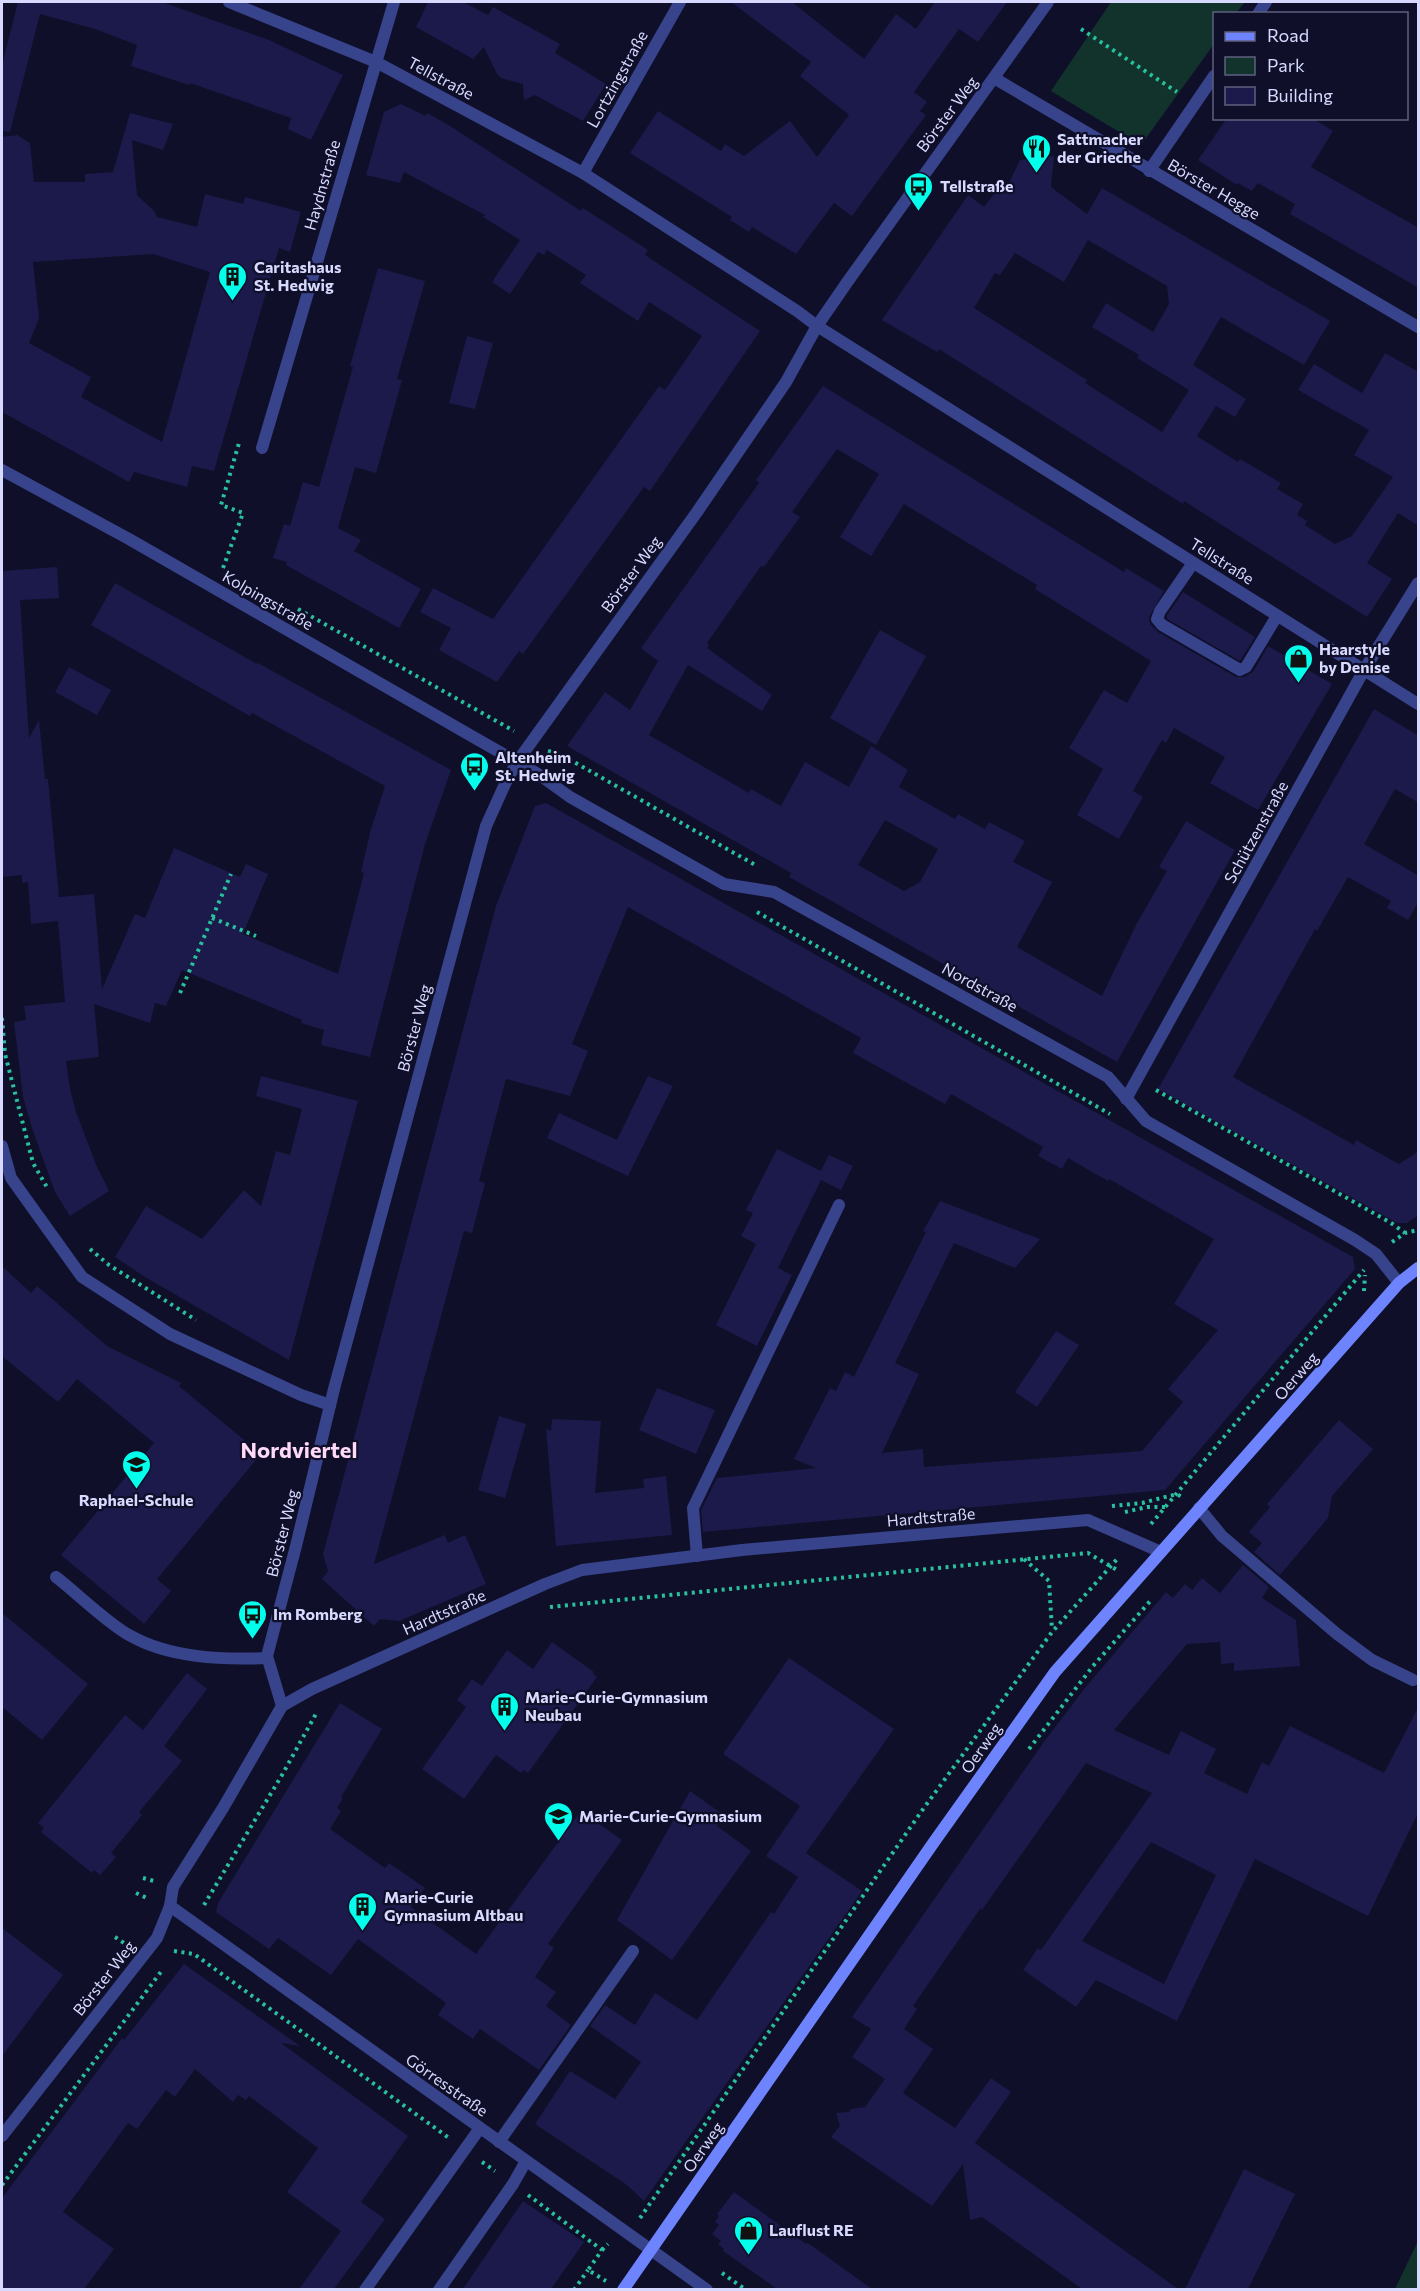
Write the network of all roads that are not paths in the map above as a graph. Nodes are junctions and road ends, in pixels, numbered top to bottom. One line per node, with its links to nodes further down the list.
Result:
1 (229, 2): 5 (street, Tellstraße)
2 (394, 2): 5 (street, Haydnstraße)
3 (680, 2): 9 (street, Lortzingstraße)
4 (1048, 2): 6 (street, Börster Weg)
5 (376, 62): 9 (street, Tellstraße); 12 (street, Haydnstraße)
6 (994, 78): 8 (street, Börster Hegge); 10 (street, Börster Weg)
7 (1213, 79): 8 (street)
8 (1149, 171): 11 (street, Börster Hegge)
9 (583, 173): 10 (street, Tellstraße)
10 (817, 327): 14 (street, Tellstraße); 19 (street, Börster Weg)
11 (1419, 327)
12 (262, 448)
13 (2, 470): 19 (street, Kolpingstraße)
14 (1193, 563): 16 (street, Tellstraße); 16 (street)
15 (1419, 583): 17 (street, Schützenstraße)
16 (1277, 616): 17 (street, Tellstraße)
17 (1364, 670): 18 (street, Tellstraße); 20 (street, Schützenstraße)
18 (1419, 704)
19 (518, 762): 20 (street, Nordstraße); 25 (street, Börster Weg)
20 (1126, 1099): 24 (street, Nordstraße)
21 (2, 1146): 25 (street)
22 (839, 1204): 28 (street)
23 (1419, 1268): 24 (main road, Oerweg)
24 (1399, 1283): 26 (main road, Oerweg)
25 (330, 1405): 30 (street, Börster Weg)
26 (1199, 1509): 27 (main road, Oerweg); 31 (street)
27 (1161, 1552): 28 (street, Hardtstraße); 39 (main road, Oerweg)
28 (697, 1556): 32 (street, Hardtstraße)
29 (56, 1578): 30 (street)
30 (267, 1658): 32 (street)
31 (1413, 1680)
32 (282, 1706): 33 (street, Börster Weg)
33 (170, 1906): 35 (street, Görresstraße); 36 (street, Börster Weg)
34 (633, 1951): 37 (street)
35 (480, 2128): 37 (street, Görresstraße); 40 (street)
36 (2, 2136)
37 (499, 2142): 38 (street, Görresstraße)
38 (526, 2161): 39 (street, Görresstraße); 41 (street)
39 (652, 2250): 42 (main road, Oerweg); 43 (street, Görresstraße)
40 (365, 2289)
41 (440, 2289)
42 (623, 2289)
43 (707, 2289)

